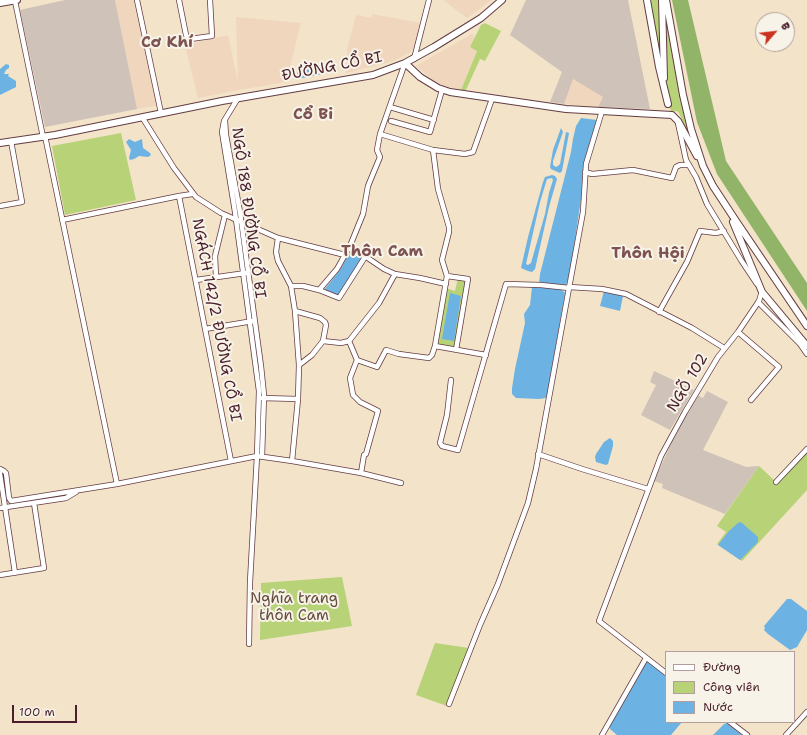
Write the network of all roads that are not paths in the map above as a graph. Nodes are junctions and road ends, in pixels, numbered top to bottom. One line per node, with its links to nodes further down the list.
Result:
1 (16, 0): 10 (main road); 26 (street)
2 (137, 0): 20 (street)
3 (179, 0): 4 (street)
4 (210, 0)
5 (429, 0): 11 (street)
6 (502, 0): 11 (main road)
7 (647, 0): 14 (main road)
8 (662, 0): 14 (main road)
9 (666, 0): 31 (main road)
10 (0, 3)
11 (414, 58): 12 (main road)
12 (405, 63): 13 (main road, ĐƯỜNG CỔ BI); 15 (main road, ĐƯỜNG CỔ BI); 18 (street)
13 (442, 90): 16 (main road, ĐƯỜNG CỔ BI); 23 (street)
14 (664, 91): 17 (main road)
15 (238, 98): 20 (main road, ĐƯỜNG CỔ BI); 39 (street, NGÕ 188 ĐƯỜNG CỔ BI)
16 (492, 99): 19 (main road, ĐƯỜNG CỔ BI); 29 (street)
17 (668, 104): 21 (street)
18 (390, 107): 23 (street); 25 (street)
19 (602, 111): 21 (main road, ĐƯỜNG CỔ BI); 32 (street)
20 (161, 113): 22 (main road, ĐƯỜNG CỔ BI)
21 (674, 116): 30 (street); 31 (main road)
22 (142, 117): 26 (main road, ĐƯỜNG CỔ BI); 33 (street)
23 (434, 120): 24 (street)
24 (391, 121)
25 (380, 134): 29 (street); 42 (street)
26 (44, 137): 27 (main road, ĐƯỜNG CỔ BI); 38 (street)
27 (11, 141): 28 (main road, ĐƯỜNG CỔ BI); 35 (street)
28 (0, 142)
29 (433, 150): 47 (street)
30 (689, 165): 32 (street); 40 (street)
31 (703, 166): 36 (main road)
32 (585, 172): 52 (street)
33 (192, 194): 34 (street); 37 (street)
34 (179, 196): 38 (street); 49 (street, NGÁCH 142/2 ĐƯỜNG CỔ BI)
35 (0, 206)
36 (726, 206): 54 (main road); 59 (main road)
37 (225, 215): 39 (street); 48 (street)
38 (62, 220): 86 (street)
39 (239, 221): 41 (street); 45 (street, NGÕ 188 ĐƯỜNG CỔ BI)
40 (724, 231): 54 (street); 57 (street)
41 (278, 238): 43 (street); 51 (street)
42 (350, 246): 43 (street); 44 (street)
43 (345, 255): 53 (street)
44 (365, 257): 46 (street); 53 (street)
45 (246, 273): 48 (street); 58 (street, NGÕ 188 ĐƯỜNG CỔ BI)
46 (395, 274): 50 (street); 63 (street)
47 (447, 276): 50 (street); 67 (street)
48 (216, 277): 49 (street)
49 (196, 280): 60 (street, NGÁCH 142/2 ĐƯỜNG CỔ BI)
50 (446, 284): 64 (street)
51 (291, 286): 53 (street); 56 (street)
52 (569, 287): 57 (street); 69 (street); 77 (street)
53 (319, 290)
54 (762, 292): 55 (street, NGÕ 102); 65 (main road)
55 (758, 302): 61 (street, NGÕ 102); 68 (street)
56 (295, 311): 62 (street); 71 (street)
57 (659, 312): 66 (street)
58 (252, 321): 60 (street); 73 (street, NGÕ 188 ĐƯỜNG CỔ BI)
59 (807, 326)
60 (205, 329): 80 (street, NGÁCH 142/2 ĐƯỜNG CỔ BI)
61 (738, 332): 66 (street, NGÕ 102); 75 (street)
62 (324, 341): 63 (street); 71 (street)
63 (349, 341): 70 (street)
64 (435, 346): 67 (street); 70 (street)
65 (807, 346)
66 (724, 348): 88 (street, NGÕ 102)
67 (456, 350): 69 (street)
68 (807, 354)
69 (486, 355): 72 (street)
70 (356, 360): 82 (street)
71 (299, 365): 74 (street)
72 (450, 380)
73 (261, 398): 74 (street); 78 (street, NGÕ 188 ĐƯỜNG CỔ BI)
74 (298, 399): 79 (street)
75 (751, 400)
76 (807, 450): 84 (street)
77 (538, 454): 88 (street); 96 (street)
78 (260, 456): 79 (street); 80 (street); 93 (street, NGÕ 188 ĐƯỜNG CỔ BI)
79 (292, 460): 82 (street)
80 (231, 461): 86 (street)
81 (0, 469): 87 (street)
82 (361, 473): 85 (street)
83 (0, 474): 90 (street)
84 (776, 482)
85 (401, 483)
86 (117, 484): 87 (street)
87 (82, 490): 89 (street)
88 (647, 492): 94 (street, NGÕ 102)
89 (34, 503): 90 (street); 91 (street)
90 (3, 508): 91 (street)
91 (15, 573): 92 (street)
92 (0, 575)
93 (248, 644)
94 (646, 658): 95 (street); 99 (street)
95 (665, 672)
96 (449, 704)
97 (807, 712): 101 (street)
98 (731, 723): 100 (street)
99 (602, 735)
100 (747, 735)
101 (786, 735)

